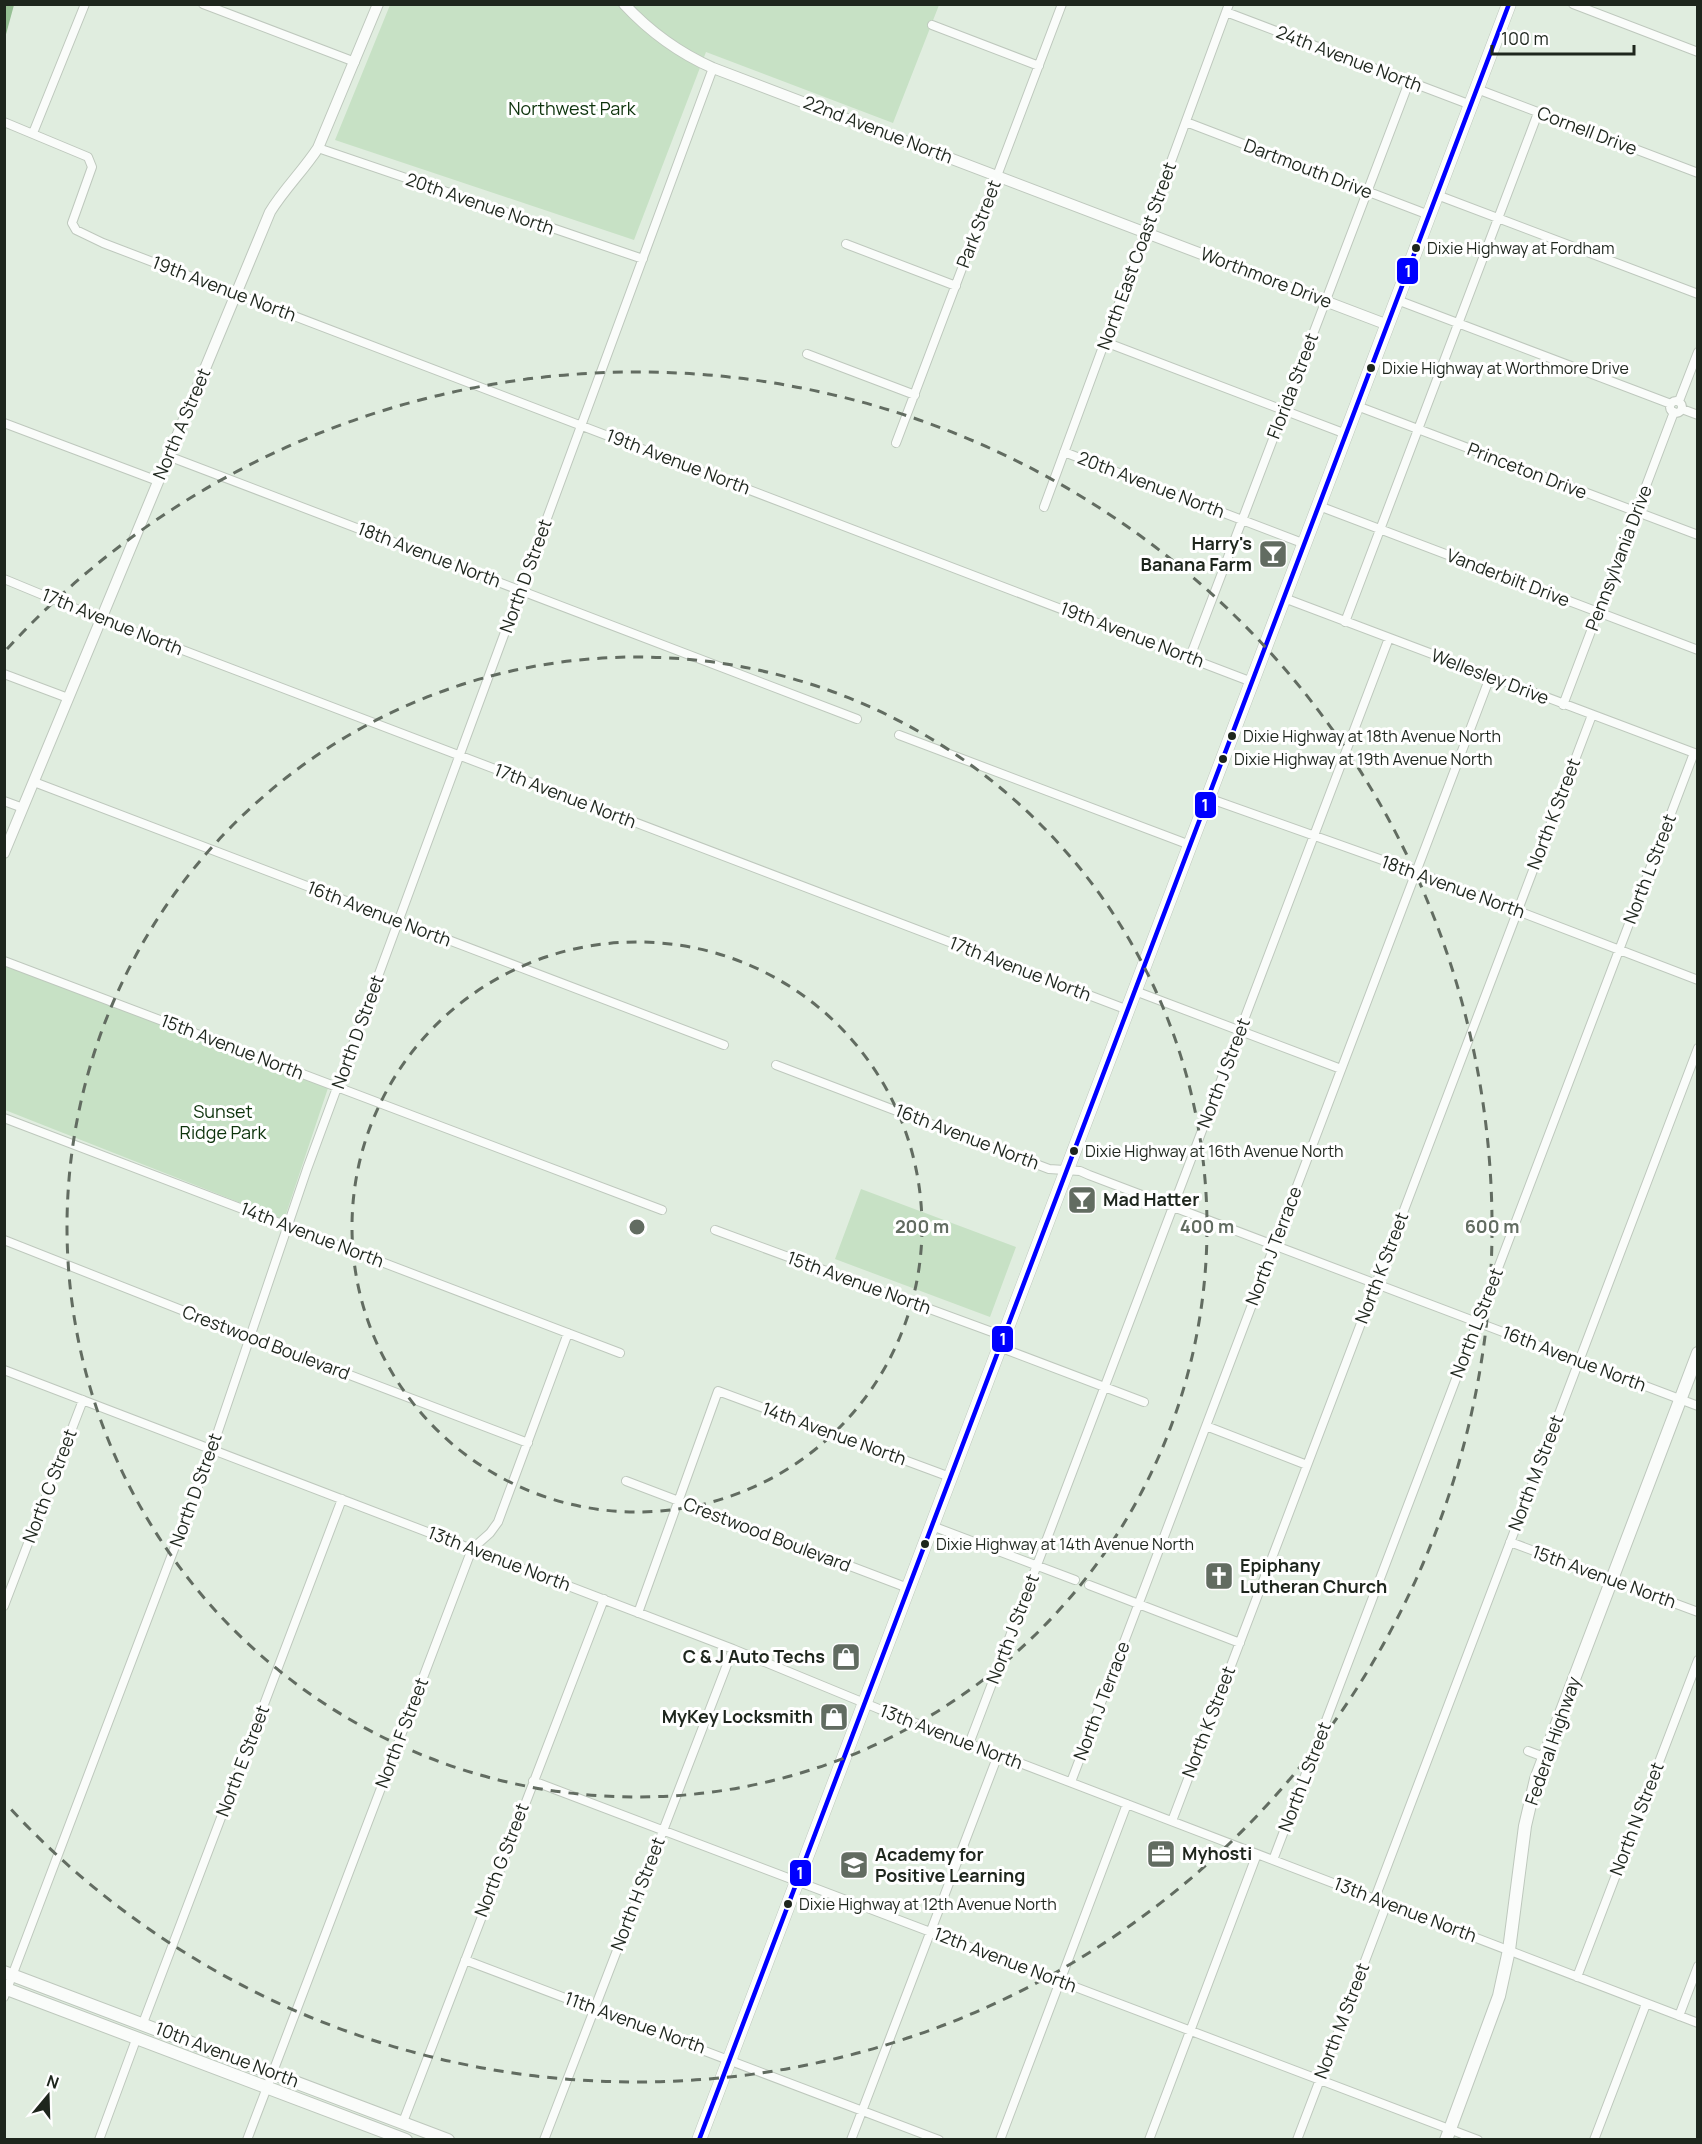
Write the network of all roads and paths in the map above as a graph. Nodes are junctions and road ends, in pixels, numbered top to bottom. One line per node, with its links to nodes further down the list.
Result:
1 (85, 4): 20 (street)
2 (203, 4): 11 (street)
3 (378, 4): 11 (street, North A Street)
4 (624, 4): 13 (street, 22nd Avenue North)
5 (1062, 4): 12 (street, Park Street)
6 (1509, 4): 15 (main road)
7 (1573, 4): 10 (street)
8 (1228, 8): 14 (street, 24th Avenue North); 19 (street, North East Coast Street)
9 (932, 26): 12 (street)
10 (1698, 52)
11 (355, 62): 21 (street, North A Street)
12 (1038, 66): 23 (street, Park Street)
13 (713, 68): 23 (street, 22nd Avenue North); 30 (street, North D Street)
14 (1408, 82): 16 (street, 24th Avenue North); 24 (street, Florida Street)
15 (1477, 89): 16 (main road); 17 (street, Cornell Drive)
16 (1471, 105): 25 (main road)
17 (1538, 113): 22 (street, Cornell Drive); 27 (street)
18 (4, 122): 20 (street)
19 (1186, 122): 24 (street, Dartmouth Drive); 28 (street, North East Coast Street)
20 (33, 133): 32 (street, 19th Avenue North)
21 (318, 148): 30 (street, 20th Avenue North); 32 (street, North A Street)
22 (1698, 173)
23 (997, 176): 28 (street, 22nd Avenue North); 31 (street, Park Street)
24 (1367, 191): 26 (street, Dartmouth Drive); 35 (street, Florida Street)
25 (1437, 195): 26 (main road); 27 (street)
26 (1429, 215): 34 (main road)
27 (1498, 219): 33 (street); 36 (street)
28 (1145, 232): 35 (street, Worthmore Drive); 38 (street, North East Coast Street)
29 (846, 244): 31 (street)
30 (643, 259): 47 (street, North D Street)
31 (956, 285): 41 (street, Park Street)
32 (236, 294): 47 (street, 19th Avenue North); 52 (street, North A Street)
33 (1698, 294)
34 (1397, 300): 36 (street); 37 (main road)
35 (1325, 301): 37 (street, Worthmore Drive); 44 (street, Florida Street)
36 (1458, 324): 43 (street); 48 (street)
37 (1388, 325): 42 (main road)
38 (1105, 342): 44 (street); 51 (street, North East Coast Street)
39 (1698, 352): 43 (street, Pennsylvania Drive)
40 (807, 354): 41 (street)
41 (915, 395): 50 (street, Park Street)
42 (1357, 406): 48 (street, Princeton Drive); 49 (main road)
43 (1676, 407): 45 (street); 56 (street, Pennsylvania Drive)
44 (1284, 410): 49 (street); 57 (street, Florida Street)
45 (1698, 415)
46 (4, 423): 53 (street)
47 (581, 425): 62 (street, North D Street); 69 (street, 19th Avenue North)
48 (1418, 429): 56 (street, Princeton Drive); 58 (street)
49 (1346, 434): 54 (main road)
50 (896, 444)
51 (1064, 452): 55 (street, North East Coast Street); 57 (street, 20th Avenue North)
52 (168, 456): 53 (street, North A Street); 62 (street, 18th Avenue North)
53 (158, 481): 65 (street, North A Street)
54 (1319, 506): 58 (street, Vanderbilt Drive); 60 (main road)
55 (1044, 507)
56 (1637, 512): 59 (street, Princeton Drive); 64 (street, Pennsylvania Drive)
57 (1242, 520): 60 (street, 20th Avenue North); 69 (street, Florida Street)
58 (1380, 529): 64 (street, Vanderbilt Drive); 66 (street)
59 (1698, 535)
60 (1305, 544): 63 (main road)
61 (4, 579): 65 (street, 17th Avenue North)
62 (520, 590): 76 (street, 18th Avenue North); 79 (street, North D Street)
63 (1284, 598): 66 (street, Wellesley Drive); 72 (main road)
64 (1599, 612): 68 (street, Vanderbilt Drive); 74 (street, Pennsylvania Drive)
65 (101, 619): 73 (street, North A Street); 79 (street, 17th Avenue North)
66 (1345, 622): 67 (street, Wellesley Drive)
67 (1389, 638): 71 (street, Wellesley Drive); 84 (street, North J Street)
68 (1698, 650)
69 (1190, 657): 72 (street, 19th Avenue North)
70 (4, 674): 73 (street)
71 (1490, 677): 74 (street, Wellesley Drive); 87 (street, North J Terrace)
72 (1252, 681): 81 (main road)
73 (68, 698): 80 (street, North A Street)
74 (1563, 705): 75 (street, Wellesley Drive)
75 (1592, 715): 78 (street, Wellesley Drive); 88 (street, North K Street)
76 (857, 718)
77 (899, 735): 85 (street)
78 (1696, 753): 90 (street, North L Street)
79 (460, 756): 89 (street, North D Street); 94 (street, 17th Avenue North)
80 (34, 782): 83 (street, North A Street); 89 (street, 16th Avenue North)
81 (1208, 798): 84 (street, 18th Avenue North); 85 (main road)
82 (4, 801): 83 (street)
83 (23, 808): 86 (street, North A Street)
84 (1313, 837): 87 (street, 18th Avenue North); 95 (street, North J Street)
85 (1190, 845): 93 (main road)
86 (4, 853)
87 (1416, 872): 88 (street, 18th Avenue North); 99 (street, North J Terrace)
88 (1518, 911): 90 (street, 18th Avenue North); 109 (street, North K Street)
89 (399, 921): 96 (street, 16th Avenue North); 100 (street, North D Street)
90 (1619, 950): 92 (street, 18th Avenue North); 110 (street, North L Street)
91 (4, 961): 100 (street, 15th Avenue North)
92 (1698, 980)
93 (1135, 991): 94 (main road); 95 (street)
94 (1128, 1010): 102 (main road)
95 (1240, 1030): 99 (street); 103 (street, North J Street)
96 (724, 1045)
97 (1698, 1048): 116 (street, North M Street)
98 (776, 1065): 102 (street, 16th Avenue North)
99 (1341, 1069): 108 (street, North J Terrace)
100 (338, 1086): 104 (street, 15th Avenue North); 105 (street, North D Street)
101 (4, 1118): 105 (street, 14th Avenue North)
102 (1067, 1170): 103 (street, 16th Avenue North); 113 (main road)
103 (1173, 1206): 108 (street, 16th Avenue North); 118 (street, North J Street)
104 (662, 1210)
105 (286, 1226): 111 (street, 14th Avenue North); 112 (street, North D Street)
106 (715, 1230): 113 (street, 15th Avenue North)
107 (4, 1240): 112 (street, Crestwood Boulevard)
108 (1274, 1245): 109 (street, 16th Avenue North); 123 (street, North J Terrace)
109 (1376, 1284): 110 (street, 16th Avenue North); 126 (street, North K Street)
110 (1477, 1322): 116 (street, 16th Avenue North); 158 (street, North L Street)
111 (568, 1333): 114 (street, 14th Avenue North); 124 (street, North F Street)
112 (249, 1337): 124 (street, Crestwood Boulevard); 125 (street, North D Street)
113 (1001, 1342): 118 (street, 15th Avenue North); 127 (main road)
114 (620, 1353)
115 (1698, 1353): 120 (main road, Federal Highway)
116 (1579, 1361): 120 (street, 16th Avenue North); 132 (street, North M Street)
117 (4, 1370): 119 (street, 13th Avenue North)
118 (1105, 1387): 121 (street, 15th Avenue North); 134 (street, North J Street)
119 (83, 1400): 125 (street, 13th Avenue North); 141 (street, North C Street)
120 (1680, 1400): 122 (street, 16th Avenue North); 135 (main road, Federal Highway)
121 (1144, 1402)
122 (1698, 1406)
123 (1206, 1426): 126 (street); 140 (street, North J Terrace)
124 (528, 1443): 133 (street, North F Street)
125 (212, 1449): 129 (street, 13th Avenue North); 166 (street, North D Street)
126 (1307, 1465): 144 (street, North K Street)
127 (950, 1477): 130 (street, 14th Avenue North); 131 (main road)
128 (626, 1481): 130 (street, Crestwood Boulevard)
129 (342, 1499): 133 (street, 13th Avenue North); 174 (street, North E Street)
130 (678, 1501): 138 (street, Crestwood Boulevard); 142 (street)
131 (932, 1526): 134 (street); 138 (main road)
132 (1510, 1542): 135 (street, 15th Avenue North); 160 (street, North M Street)
133 (472, 1549): 139 (street, 13th Avenue North); 178 (street, North F Street)
134 (1037, 1566): 136 (street); 148 (street, North J Street)
135 (1612, 1579): 143 (street, 15th Avenue North); 151 (main road, Federal Highway)
136 (1075, 1580)
137 (1089, 1585): 140 (street)
138 (908, 1588): 147 (main road)
139 (604, 1599): 142 (street, 13th Avenue North); 152 (street, North G Street)
140 (1138, 1605): 144 (street); 153 (street, North J Terrace)
141 (4, 1606)
142 (638, 1612): 145 (street, 13th Avenue North)
143 (1698, 1612)
144 (1239, 1643): 155 (street, North K Street)
145 (733, 1649): 147 (street, 13th Avenue North); 156 (street, North H Street)
146 (1698, 1660): 167 (street, North N Street)
147 (864, 1704): 148 (street, 13th Avenue North); 159 (main road)
148 (969, 1744): 150 (street, 13th Avenue North)
149 (1528, 1751): 151 (street)
150 (998, 1755): 153 (street, 13th Avenue North); 162 (street)
151 (1544, 1757): 163 (main road, Federal Highway)
152 (533, 1781): 156 (street, 12th Avenue North); 164 (street, North G Street)
153 (1071, 1782): 154 (street, 13th Avenue North)
154 (1127, 1804): 155 (street, 13th Avenue North); 168 (street)
155 (1172, 1821): 157 (street, 13th Avenue North)
156 (663, 1830): 159 (street, 12th Avenue North); 171 (street, North H Street)
157 (1257, 1854): 158 (street, 13th Avenue North); 175 (street)
158 (1274, 1860): 160 (street, 13th Avenue North)
159 (796, 1881): 162 (street, 12th Avenue North); 177 (main road)
160 (1375, 1898): 161 (street, 13th Avenue North)
161 (1387, 1903): 163 (street, 13th Avenue North); 179 (street, North M Street)
162 (930, 1932): 168 (street, 12th Avenue North); 181 (street)
163 (1509, 1950): 167 (street, 13th Avenue North); 183 (main road, Federal Highway)
164 (465, 1960): 171 (street, 11th Avenue North); 182 (street, North G Street)
165 (1698, 1966): 172 (street)
166 (9, 1973): 169 (street, North D Street); 174 (main road, 10th Avenue North)
167 (1577, 1977): 170 (street, 13th Avenue North)
168 (1060, 1981): 175 (street, 12th Avenue North); 192 (street)
169 (5, 1992): 176 (main road, 10th Avenue North)
170 (1646, 2004): 172 (street, 13th Avenue North); 196 (street)
171 (595, 2009): 177 (street, 11th Avenue North); 188 (street, North H Street)
172 (1678, 2016): 173 (street, 13th Avenue North)
173 (1698, 2023)
174 (143, 2024): 178 (main road, 10th Avenue North)
175 (1190, 2031): 179 (street, 12th Avenue North); 193 (street)
176 (137, 2037): 180 (main road, 10th Avenue North); 185 (street)
177 (729, 2058): 181 (street, 11th Avenue North); 189 (main road)
178 (273, 2073): 180 (street, North F Street); 182 (main road, 10th Avenue North)
179 (1320, 2080): 183 (street, 12th Avenue North); 194 (street, North M Street)
180 (267, 2087): 184 (main road, 10th Avenue North); 186 (street, North F Street)
181 (862, 2111): 190 (street); 191 (street, 11th Avenue North)
182 (403, 2122): 187 (main road, 10th Avenue North)
183 (1448, 2134): 195 (street, 12th Avenue North)
184 (400, 2138)
185 (99, 2139)
186 (247, 2139)
187 (448, 2139)
188 (544, 2139)
189 (699, 2139)
190 (852, 2139)
191 (939, 2139)
192 (1000, 2139)
193 (1149, 2139)
194 (1297, 2139)
195 (1478, 2139)
196 (1594, 2139)

